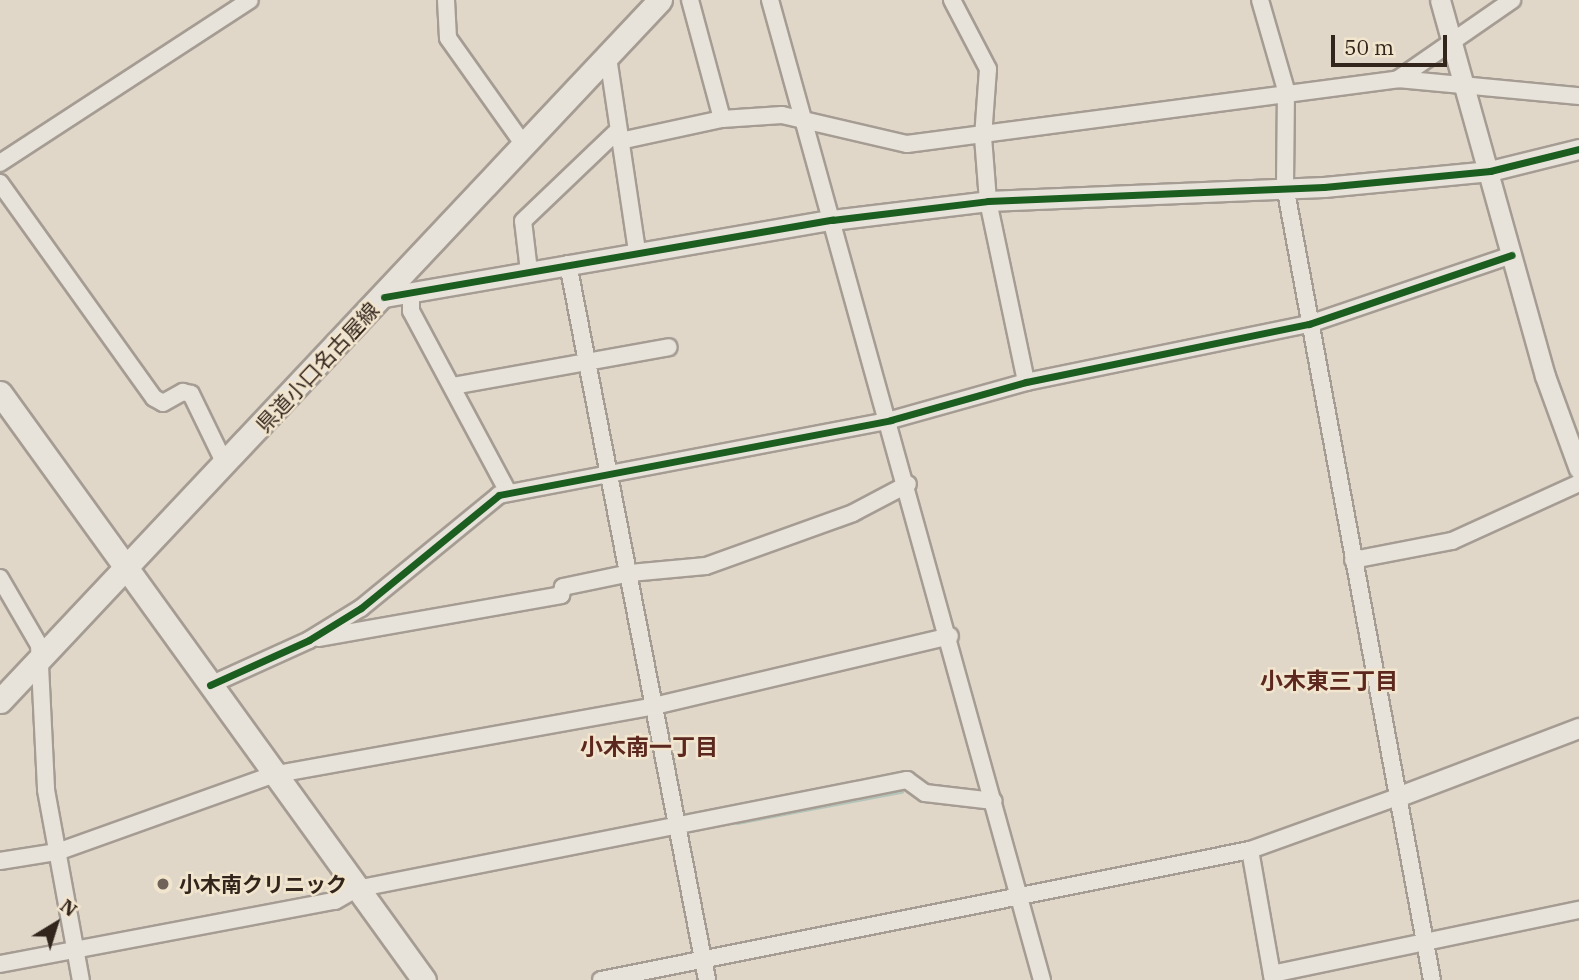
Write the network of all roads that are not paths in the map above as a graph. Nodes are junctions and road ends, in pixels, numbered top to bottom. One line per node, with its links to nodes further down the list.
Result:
1 (237, 0): 2 (street)
2 (249, 0): 23 (street)
3 (446, 0): 21 (street)
4 (660, 0): 12 (main road, 県道小口名古屋線)
5 (690, 0): 17 (street)
6 (771, 0): 18 (street)
7 (952, 0): 20 (street)
8 (1260, 0): 15 (street)
9 (1440, 0): 11 (street)
10 (1512, 0): 11 (street)
11 (1452, 38): 13 (street); 14 (street)
12 (608, 57): 19 (street); 21 (main road, 県道小口名古屋線)
13 (1398, 79): 14 (street); 15 (street)
14 (1464, 86): 16 (street); 24 (street)
15 (1286, 90): 20 (street); 26 (street)
16 (1579, 96)
17 (722, 119): 18 (street); 19 (street)
18 (803, 119): 20 (street); 28 (street)
19 (617, 137): 29 (street); 32 (street)
20 (983, 137): 27 (street)
21 (524, 145): 34 (main road, 県道小口名古屋線)
22 (1579, 149): 24 (street)
23 (0, 163)
24 (1490, 171): 26 (street); 30 (street)
25 (0, 183): 42 (street)
26 (1285, 187): 27 (street); 35 (street)
27 (988, 201): 28 (street); 38 (street)
28 (832, 220): 29 (street); 41 (street)
29 (637, 250): 31 (street)
30 (1512, 256): 35 (street); 43 (street)
31 (568, 264): 32 (street); 37 (street)
32 (529, 271): 33 (street)
33 (411, 292): 34 (street); 39 (street)
34 (384, 297): 42 (main road, 県道小口名古屋線)
35 (1309, 324): 38 (street); 48 (street)
36 (669, 347): 37 (street)
37 (587, 362): 39 (street); 44 (street)
38 (1026, 382): 41 (street)
39 (453, 386): 47 (street)
40 (0, 393): 49 (main road)
41 (891, 420): 44 (street); 46 (street)
42 (225, 464): 49 (main road, 県道小口名古屋線)
43 (1579, 469)
44 (610, 470): 47 (street); 50 (street)
45 (1579, 483): 48 (street)
46 (908, 484): 50 (street); 52 (street)
47 (508, 492): 53 (street)
48 (1353, 560): 60 (street)
49 (126, 568): 54 (main road, 県道小口名古屋線); 55 (main road)
50 (630, 573): 53 (street); 57 (street)
51 (0, 578): 54 (street)
52 (950, 636): 57 (street); 61 (street)
53 (309, 640): 55 (street)
54 (40, 662): 56 (main road, 県道小口名古屋線); 64 (street)
55 (210, 685): 59 (main road)
56 (0, 701)
57 (654, 706): 59 (street); 62 (street)
58 (1579, 728): 60 (street)
59 (272, 775): 64 (street); 66 (main road)
60 (1397, 797): 63 (street); 69 (street)
61 (994, 801): 62 (street); 67 (street)
62 (677, 825): 66 (street); 71 (street)
63 (1250, 850): 67 (street); 73 (street)
64 (57, 852): 65 (street); 70 (street)
65 (0, 861)
66 (356, 889): 70 (street); 75 (main road)
67 (1022, 898): 71 (street); 78 (street)
68 (1579, 910): 69 (street)
69 (1425, 943): 73 (street); 79 (street)
70 (75, 950): 72 (street); 74 (street)
71 (704, 961): 76 (street); 77 (street)
72 (0, 964)
73 (1272, 977)
74 (81, 980)
75 (424, 980)
76 (601, 980)
77 (708, 980)
78 (1042, 980)
79 (1432, 980)

